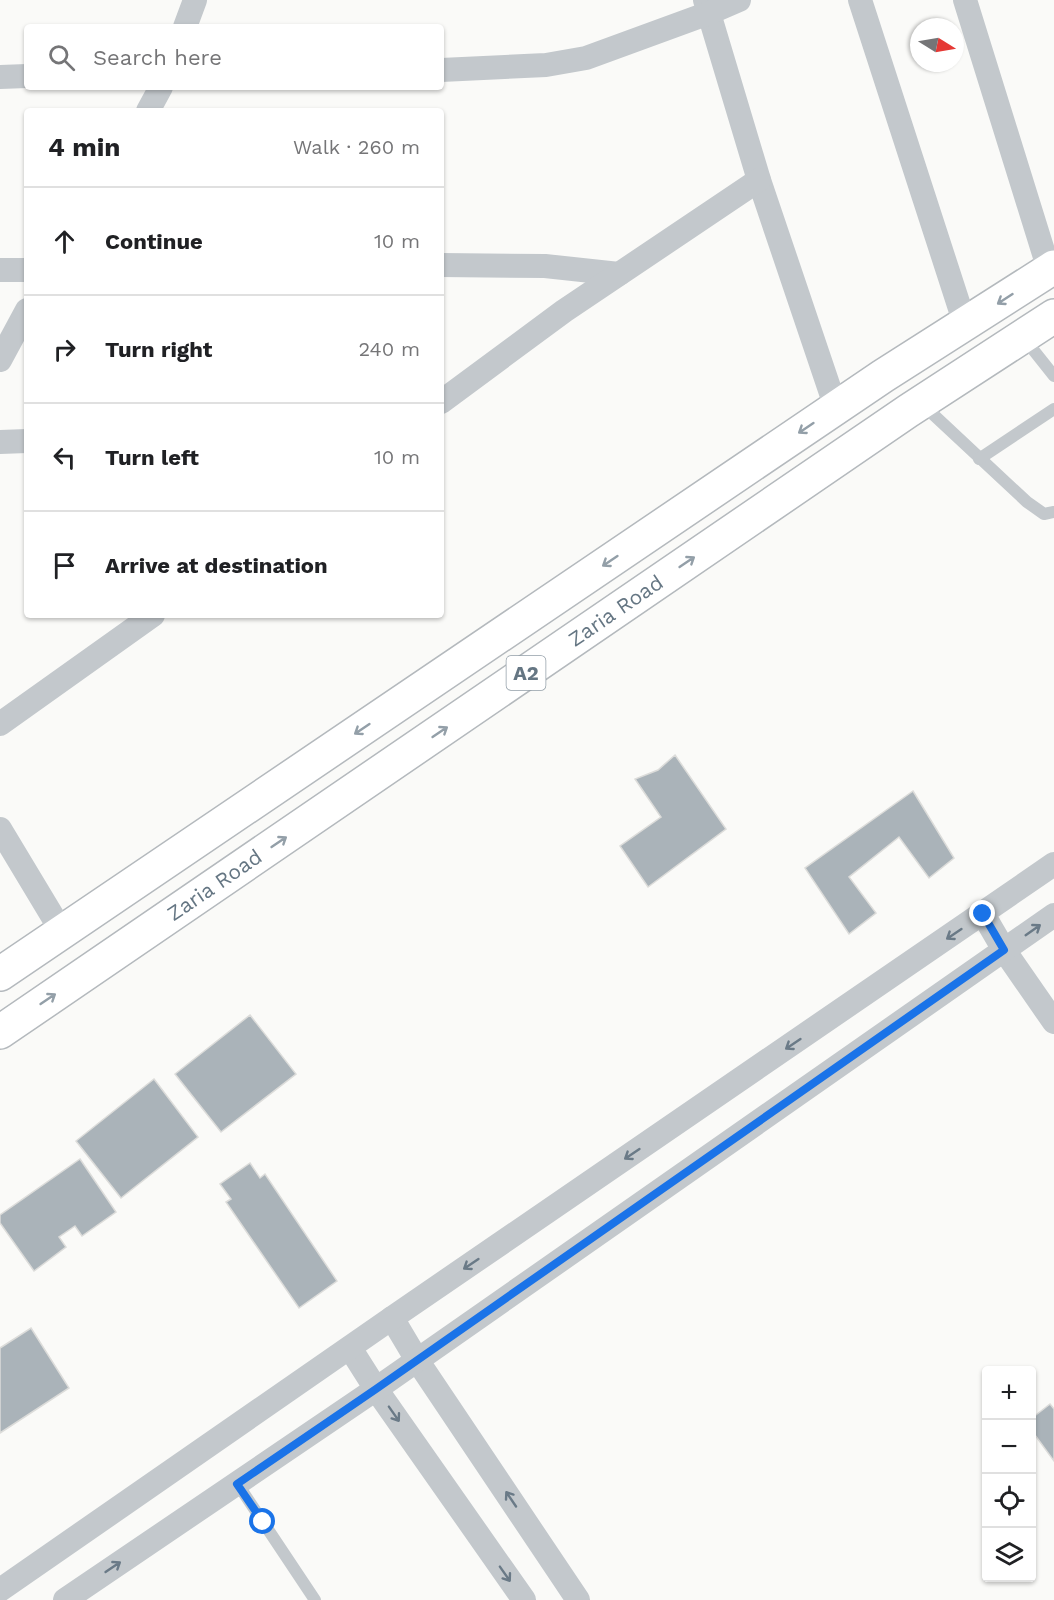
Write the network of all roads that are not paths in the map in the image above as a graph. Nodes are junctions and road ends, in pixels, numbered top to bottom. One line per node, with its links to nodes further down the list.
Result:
1 (195, 0): 6 (street)
2 (739, 0): 5 (street)
3 (860, 0): 20 (street)
4 (965, 0): 14 (street)
5 (707, 7): 7 (street); 12 (street)
6 (186, 24)
7 (444, 70)
8 (24, 76): 9 (street)
9 (0, 77)
10 (159, 90): 11 (street)
11 (150, 108)
12 (759, 180): 17 (street); 26 (street)
13 (444, 265): 17 (street)
14 (1052, 269): 20 (highway, A2, one-way to 20)
15 (0, 270): 16 (street)
16 (24, 270)
17 (619, 274): 24 (street)
18 (24, 315): 22 (street)
19 (1054, 316): 21 (highway, Zaria Road / A2)
20 (965, 324): 26 (highway, A2)
21 (1023, 336): 23 (lane); 25 (highway, Zaria Road / A2)
22 (0, 360)
23 (1054, 376)
24 (444, 400)
25 (921, 403): 30 (lane); 42 (highway, Zaria Road / A2, one-way to 25)
26 (836, 408): 38 (highway, A2, one-way to 38)
27 (1054, 410): 30 (lane)
28 (24, 441): 29 (street)
29 (0, 442)
30 (979, 459): 31 (lane)
31 (1054, 512)
32 (149, 618): 33 (street)
33 (0, 724)
34 (0, 829): 38 (street)
35 (1054, 864): 36 (street)
36 (983, 914): 39 (street); 43 (street, one-way to 43)
37 (1054, 915): 39 (street, one-way to 37)
38 (62, 932): 40 (highway, A2)
39 (1004, 950): 41 (street); 45 (street)
40 (0, 974)
41 (1054, 1022)
42 (0, 1032)
43 (392, 1318): 44 (street); 45 (street)
44 (350, 1348): 46 (street); 48 (street)
45 (417, 1360): 46 (street); 52 (street, one-way to 45)
46 (376, 1389): 47 (street); 51 (street, one-way to 51)
47 (237, 1484): 49 (street, one-way to 47); 50 (lane)
48 (0, 1590)
49 (65, 1600)
50 (315, 1600)
51 (524, 1600)
52 (578, 1600)

